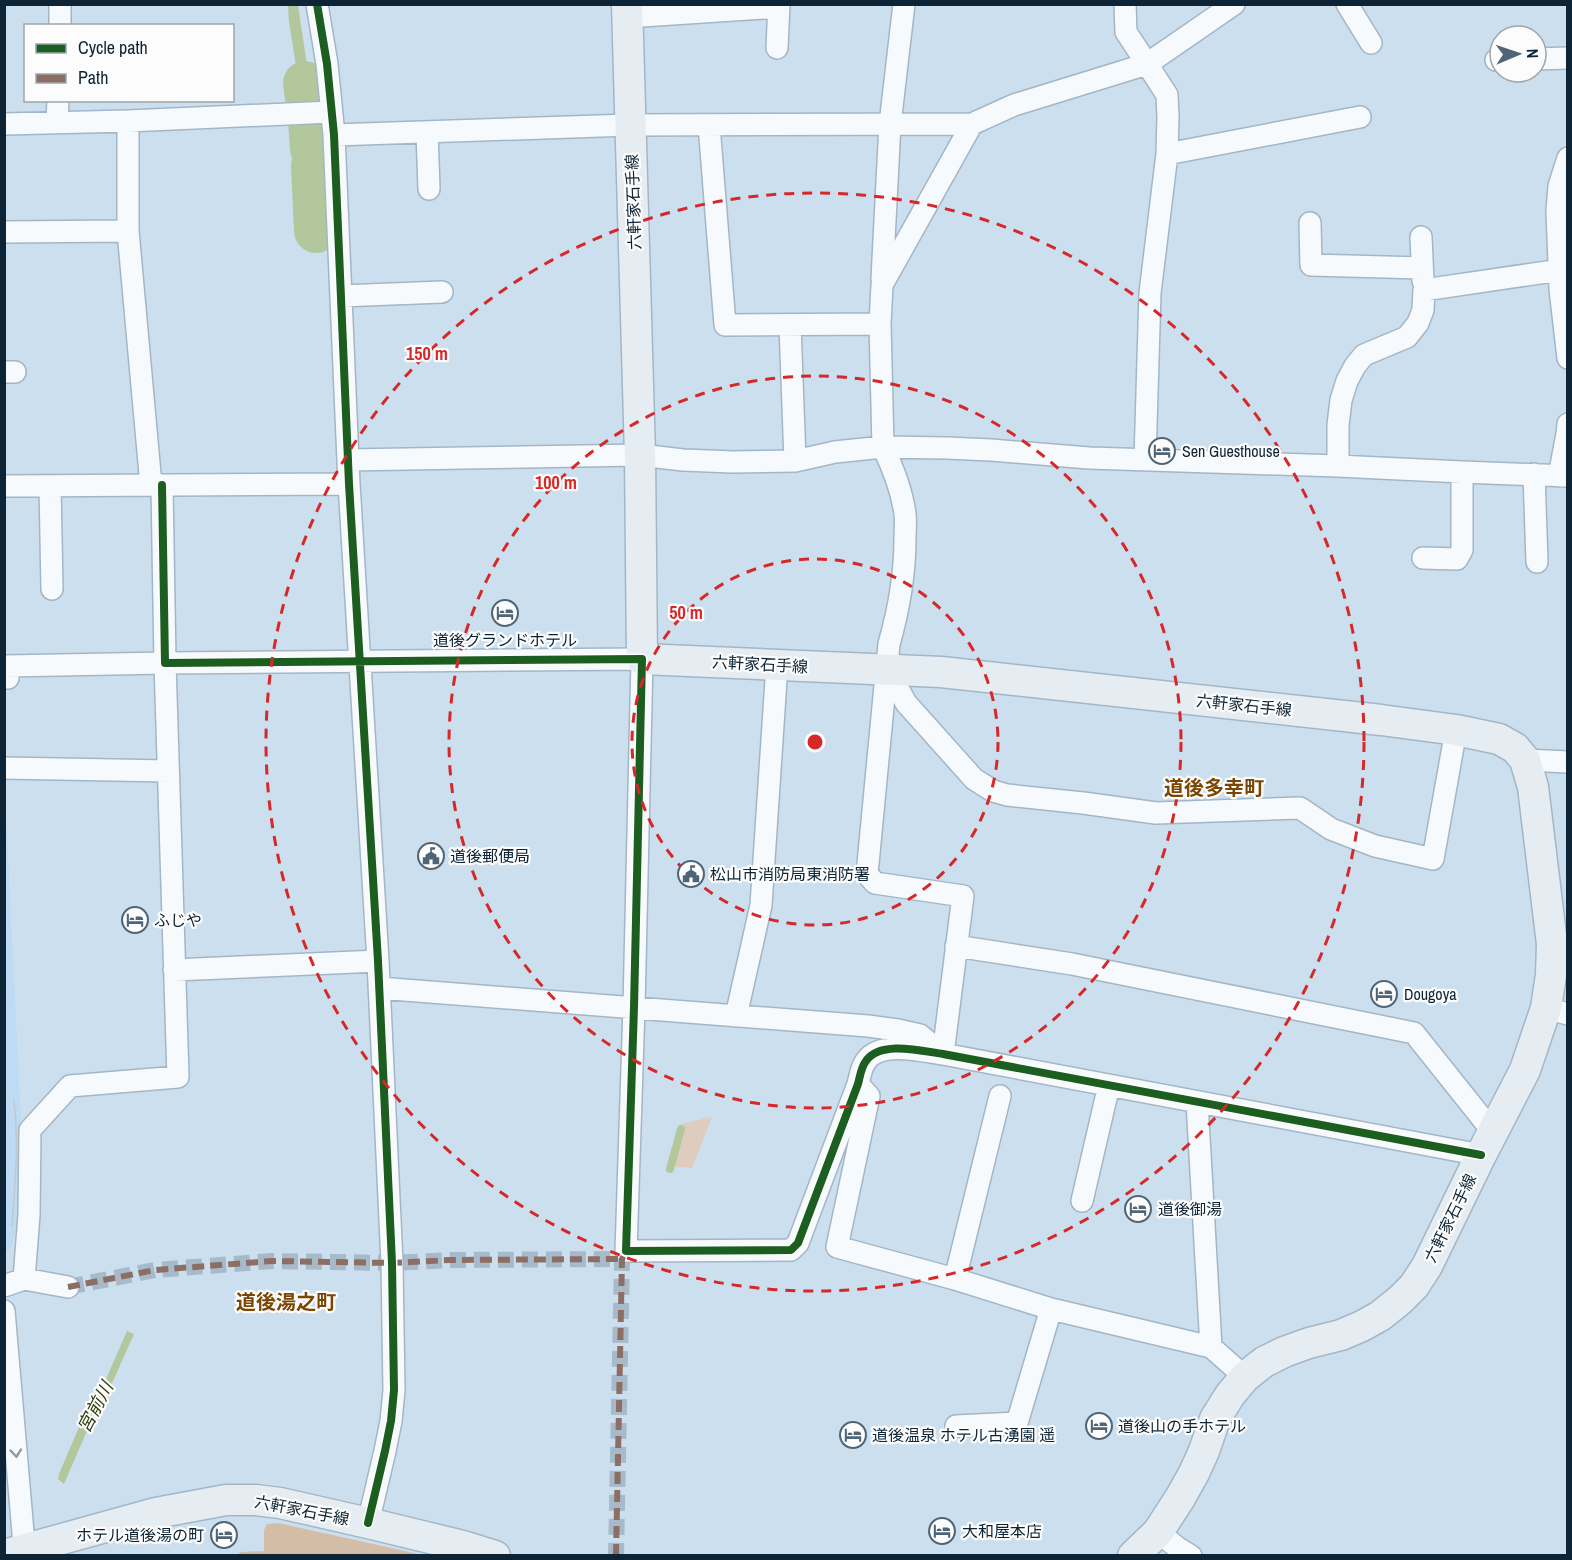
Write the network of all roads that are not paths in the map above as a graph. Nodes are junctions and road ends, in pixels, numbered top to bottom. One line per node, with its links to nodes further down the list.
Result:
1 (60, 4): 9 (street)
2 (317, 4): 16 (street)
3 (903, 4): 21 (street)
4 (1125, 4): 14 (street)
5 (1234, 4): 14 (street)
6 (1347, 4): 10 (street)
7 (779, 6): 8 (street); 11 (street)
8 (627, 11): 23 (main road, 六軒家石手線)
9 (60, 24)
10 (1371, 43)
11 (777, 48)
12 (1548, 58): 13 (street)
13 (1568, 58)
14 (1146, 64): 22 (street); 27 (street)
15 (58, 102): 19 (street)
16 (331, 112): 18 (street); 26 (street)
17 (1360, 117): 27 (street)
18 (128, 121): 19 (street); 32 (street)
19 (57, 123): 20 (street)
20 (4, 124)
21 (890, 124): 22 (street); 24 (street); 37 (street)
22 (972, 124): 37 (street)
23 (630, 125): 24 (street); 25 (street); 46 (main road, 六軒家石手線)
24 (709, 125): 42 (street)
25 (428, 132): 26 (street); 29 (street)
26 (334, 135): 40 (street)
27 (1167, 154): 47 (street)
28 (1568, 158): 30 (street)
29 (429, 189)
30 (1562, 211): 36 (street)
31 (1310, 223): 35 (street)
32 (129, 231): 33 (street); 55 (street)
33 (4, 232)
34 (1421, 237): 35 (street)
35 (1422, 268): 38 (street)
36 (1563, 282): 38 (street); 43 (street)
37 (882, 285): 41 (street)
38 (1424, 290): 50 (street)
39 (442, 292): 40 (street)
40 (341, 296): 48 (street)
41 (880, 324): 42 (street); 45 (street)
42 (790, 325): 49 (street)
43 (1568, 358)
44 (1568, 424): 53 (street)
45 (883, 447): 47 (street); 49 (street); 65 (street)
46 (640, 455): 48 (street); 49 (street); 61 (main road, 六軒家石手線)
47 (1145, 459): 50 (street)
48 (348, 460): 54 (street)
49 (795, 461)
50 (1338, 466): 51 (street)
51 (1462, 472): 52 (street); 58 (street)
52 (1534, 474): 53 (street); 59 (street)
53 (1563, 476)
54 (349, 484): 55 (street); 62 (street)
55 (157, 485): 57 (street); 63 (street)
56 (4, 486): 57 (street)
57 (50, 486): 60 (street)
58 (1423, 558)
59 (1537, 562)
60 (52, 589)
61 (642, 659): 62 (street); 64 (main road, 六軒家石手線); 76 (street)
62 (359, 661): 63 (street); 73 (street)
63 (165, 663): 66 (street); 71 (street)
64 (777, 665): 65 (main road, 六軒家石手線); 78 (street)
65 (888, 670): 67 (main road, 六軒家石手線); 67 (street); 72 (street)
66 (4, 678)
67 (1456, 730): 68 (main road, 六軒家石手線)
68 (1525, 760): 69 (street); 77 (main road, 六軒家石手線)
69 (1568, 762)
70 (4, 768): 71 (street)
71 (168, 771): 74 (street)
72 (956, 946): 79 (street); 84 (street)
73 (378, 961): 74 (street); 75 (street)
74 (174, 970): 87 (street)
75 (379, 988): 76 (street); 94 (street)
76 (634, 1007): 78 (street); 80 (street)
77 (1557, 1011): 84 (main road, 六軒家石手線)
78 (736, 1016): 79 (street)
79 (943, 1054): 80 (street); 81 (street)
80 (858, 1084): 86 (street)
81 (1109, 1085): 83 (street); 85 (street)
82 (1000, 1096): 86 (street)
83 (1197, 1102): 84 (street); 91 (street)
84 (1487, 1143): 92 (main road, 六軒家石手線)
85 (1082, 1201)
86 (955, 1279): 89 (street)
87 (14, 1283): 88 (street)
88 (68, 1287)
89 (1051, 1309): 91 (street); 93 (street)
90 (4, 1311): 96 (street, one-way to 96)
91 (1211, 1347): 92 (street)
92 (1245, 1377): 95 (main road, 六軒家石手線)
93 (956, 1426)
94 (368, 1523): 96 (main road, 六軒家石手線); 97 (main road, 六軒家石手線)
95 (1158, 1532): 98 (main road, 六軒家石手線); 99 (street)
96 (18, 1553)
97 (495, 1556)
98 (1132, 1556)
99 (1191, 1556)

